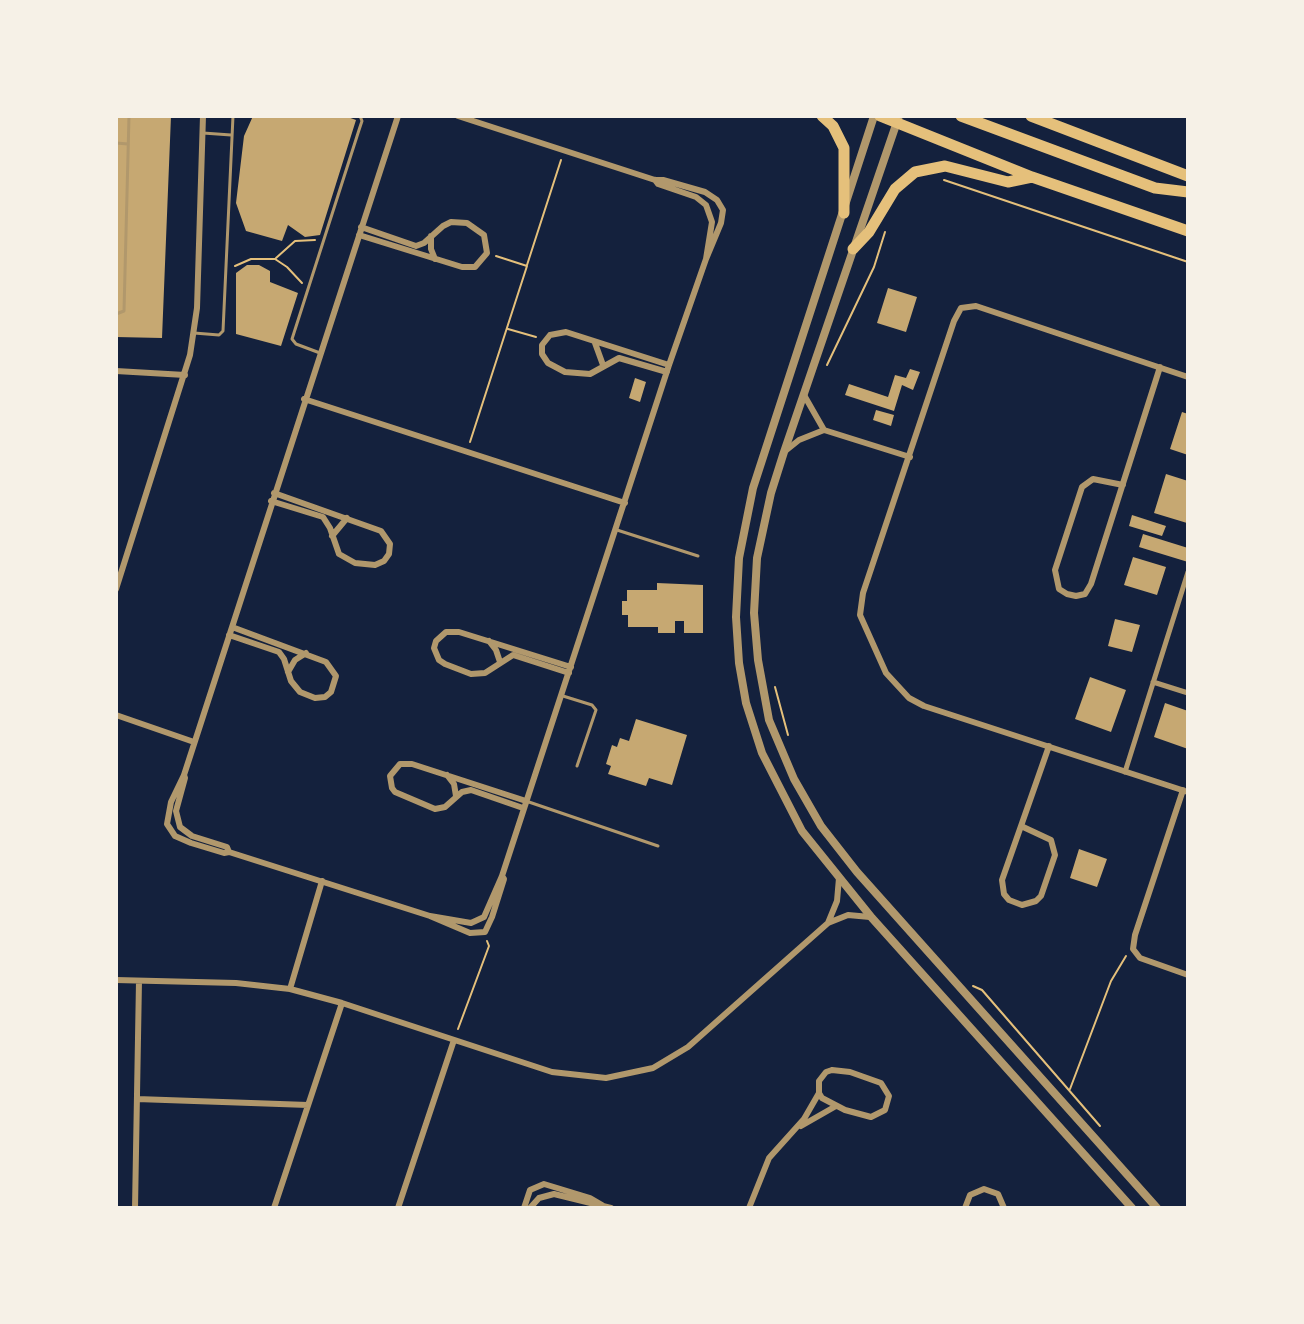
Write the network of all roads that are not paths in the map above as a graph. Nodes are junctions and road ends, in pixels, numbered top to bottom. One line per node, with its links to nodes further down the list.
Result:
1 (129, 116): 15 (lane)
2 (203, 116): 12 (street)
3 (233, 116): 13 (lane)
4 (360, 116): 31 (lane)
5 (398, 116): 21 (street)
6 (458, 116): 18 (street)
7 (822, 116): 20 (highway)
8 (877, 116): 11 (highway); 20 (street)
9 (961, 116): 19 (highway)
10 (1031, 116): 16 (highway)
11 (898, 119): 17 (highway); 25 (street)
12 (203, 133): 13 (lane); 29 (street)
13 (231, 135): 29 (lane)
14 (116, 143): 15 (lane)
15 (128, 144): 28 (lane)
16 (1188, 176)
17 (1032, 177): 22 (highway); 25 (highway)
18 (655, 180): 27 (street); 27 (street)
19 (1188, 192)
20 (844, 213): 74 (street)
21 (361, 227): 23 (street); 24 (street)
22 (1188, 231)
23 (359, 235): 26 (street); 31 (street)
24 (431, 236): 26 (street); 26 (street)
25 (853, 249): 38 (street)
26 (435, 259)
27 (706, 259): 34 (street)
28 (116, 314)
29 (194, 333): 36 (street)
30 (595, 342): 32 (street); 32 (street); 34 (street)
31 (320, 353): 39 (street)
32 (603, 365): 34 (street)
33 (1160, 367): 37 (street); 42 (street); 43 (street)
34 (668, 368): 45 (street)
35 (116, 371): 36 (street)
36 (185, 375): 51 (street)
37 (1188, 377)
38 (803, 394): 40 (street); 41 (street)
39 (304, 399): 44 (street); 45 (street)
40 (824, 430): 41 (street); 42 (street)
41 (784, 452): 101 (street)
42 (910, 457): 64 (street)
43 (1123, 485): 43 (street)
44 (273, 497): 46 (street); 48 (street); 52 (street)
45 (625, 503): 47 (street)
46 (347, 518): 48 (street); 48 (street)
47 (617, 530): 49 (lane); 57 (street)
48 (332, 536)
49 (698, 556)
50 (1188, 572): 59 (street)
51 (116, 589)
52 (232, 627): 53 (street); 55 (street)
53 (229, 635): 58 (street); 63 (street)
54 (489, 641): 56 (street); 56 (street); 57 (street)
55 (306, 653): 58 (street); 58 (street)
56 (500, 662): 57 (street)
57 (570, 670): 61 (street)
58 (288, 672)
59 (1153, 682): 60 (street); 66 (street)
60 (1188, 693)
61 (562, 695): 65 (lane); 70 (street)
62 (116, 715): 63 (street)
63 (194, 742): 75 (street)
64 (1049, 746): 66 (street); 71 (street)
65 (577, 766)
66 (1125, 772): 68 (street)
67 (447, 775): 69 (street); 69 (street); 70 (street)
68 (1186, 791): 79 (street)
69 (456, 796): 70 (street)
70 (525, 804): 72 (lane); 73 (street)
71 (1021, 826): 71 (street)
72 (658, 846)
73 (502, 876): 76 (street); 76 (street)
74 (839, 878): 77 (street); 78 (street)
75 (322, 881): 76 (street); 82 (street)
76 (430, 916)
77 (872, 918): 78 (street); 100 (street)
78 (828, 923): 84 (street)
79 (1188, 975)
80 (116, 980): 81 (street)
81 (139, 981): 82 (street); 86 (street)
82 (290, 989): 83 (street)
83 (342, 1003): 84 (street); 87 (street)
84 (454, 1040): 93 (street)
85 (819, 1093): 88 (street); 88 (street); 89 (street)
86 (137, 1099): 87 (street); 91 (street)
87 (308, 1105): 92 (street)
88 (836, 1106): 89 (street)
89 (798, 1127): 97 (street)
90 (602, 1205): 94 (street); 95 (street); 96 (street)
91 (135, 1208)
92 (274, 1208)
93 (398, 1208)
94 (524, 1208)
95 (530, 1208)
96 (611, 1208)
97 (749, 1208)
98 (965, 1208): 99 (street)
99 (1004, 1208)
100 (1132, 1208)
101 (1157, 1208)

